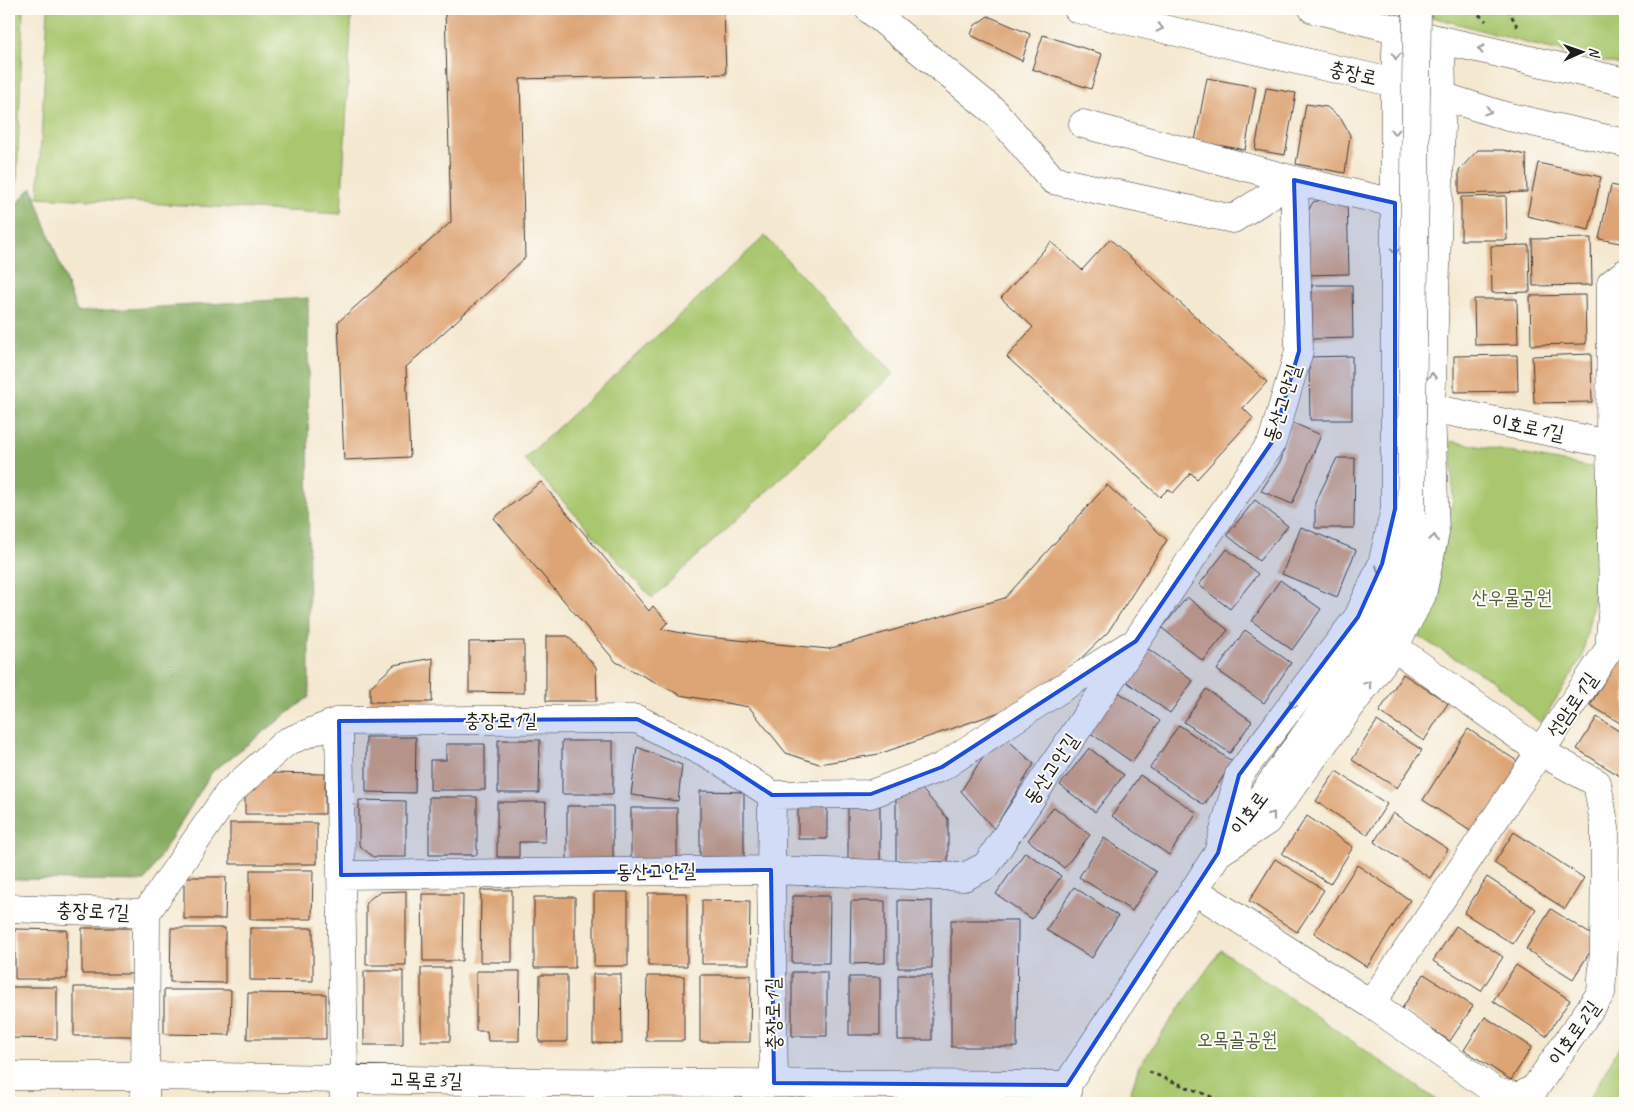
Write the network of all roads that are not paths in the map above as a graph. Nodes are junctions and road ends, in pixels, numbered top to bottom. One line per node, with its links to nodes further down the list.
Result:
1 (870, 9): 12 (street)
2 (1078, 9): 8 (street, 충장로, one-way to 8)
3 (1313, 9): 5 (street)
4 (1417, 9): 23 (street, 이호로, bridge)
5 (1398, 29): 6 (street); 8 (street, one-way to 8)
6 (1441, 40): 7 (street, one-way to 6); 9 (street)
7 (1625, 82)
8 (1395, 83): 9 (street, 충장로); 13 (street, one-way to 13)
9 (1442, 96): 11 (street, 충장로, one-way to 11); 15 (street, one-way to 9)
10 (1083, 124): 12 (street)
11 (1625, 143)
12 (1294, 180): 13 (street); 18 (street, 동산고안길)
13 (1396, 203): 23 (street, one-way to 23)
14 (1625, 273): 16 (street, 선암로1길)
15 (1431, 408): 16 (street, 이호로1길); 19 (street, one-way to 15)
16 (1618, 445): 17 (street, 선암로1길)
17 (1619, 605): 21 (street, 선암로1길)
18 (1136, 641): 22 (street); 24 (street, 동산고안길)
19 (1394, 647): 21 (street, 이호로2길); 23 (street, one-way to 19)
20 (339, 720): 22 (street, 충장로1길); 25 (street); 28 (street, 충장로1길)
21 (1541, 752): 29 (street, 선암로1길); 29 (street, 이호로2길)
22 (772, 795): 24 (street, 충장로1길)
23 (1218, 853): 26 (street, 이호로)
24 (772, 870): 25 (street, 동산고안길); 32 (street, 충장로1길)
25 (341, 875): 33 (street)
26 (1194, 890): 29 (street, 이호로2길); 35 (street, 이호로)
27 (9, 908): 28 (street, 충장로1길)
28 (146, 913): 31 (street)
29 (1371, 1004)
30 (9, 1076): 31 (street, 고목로3길)
31 (145, 1076): 33 (street, 고목로3길); 36 (street)
32 (774, 1083): 34 (street, 고목로3길); 35 (street, 고목로3길)
33 (344, 1091): 34 (street, 고목로3길)
34 (536, 1093)
35 (1067, 1094)
36 (145, 1103)

